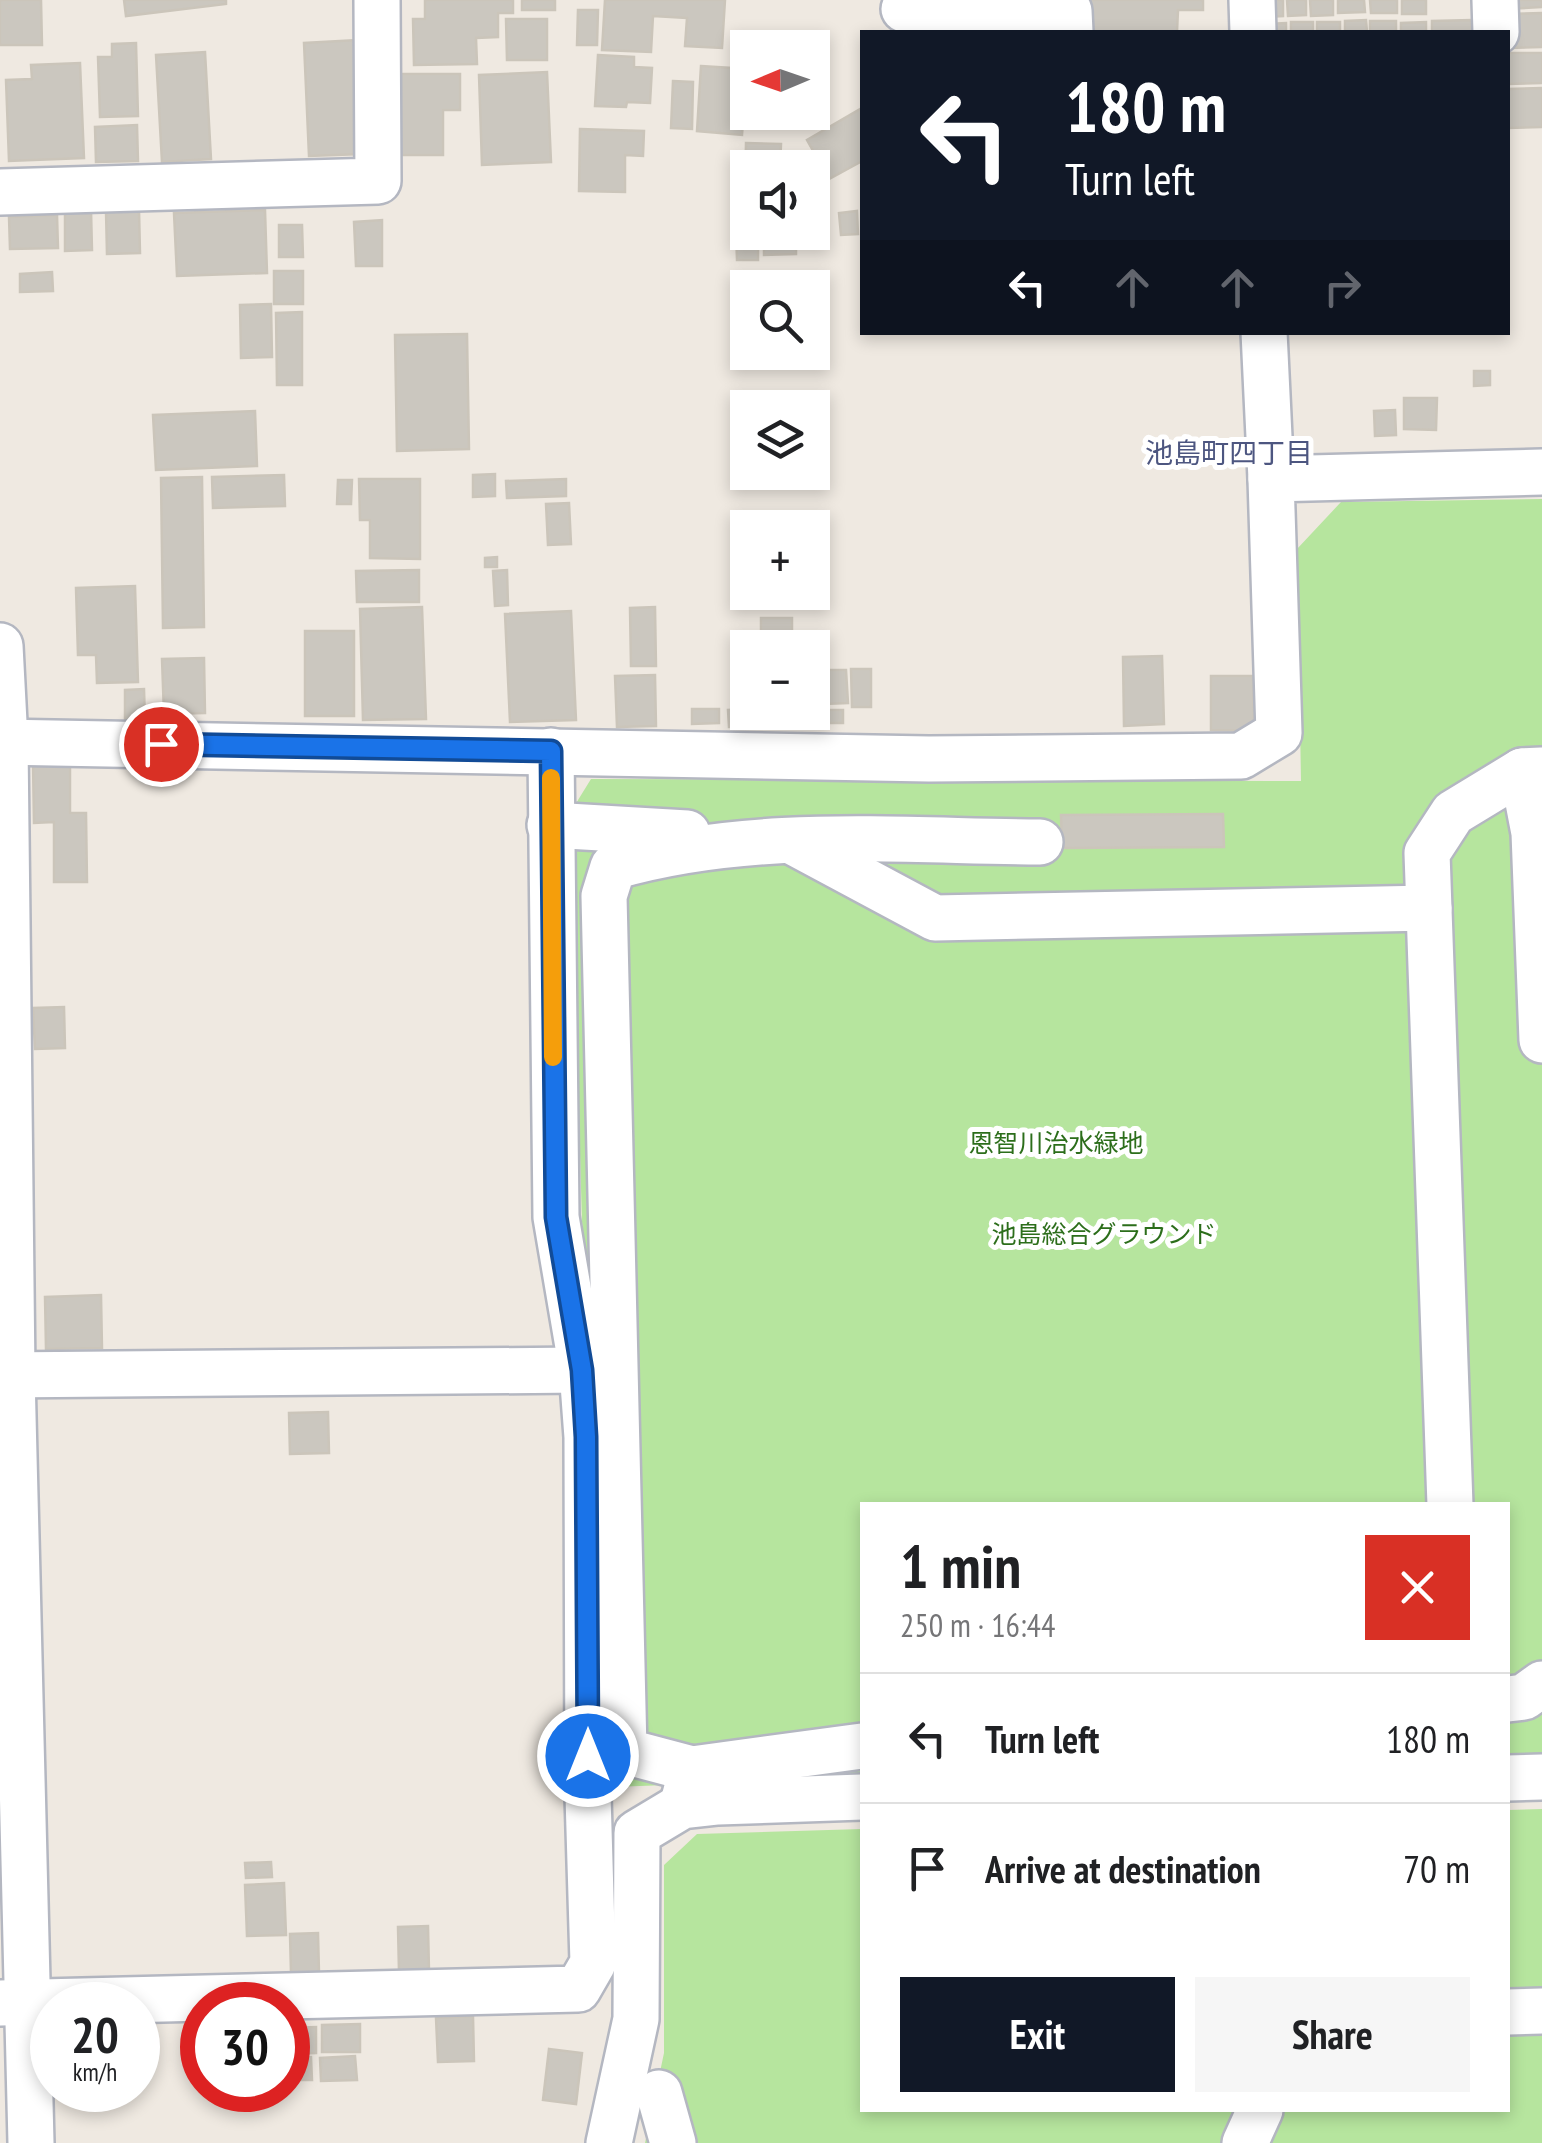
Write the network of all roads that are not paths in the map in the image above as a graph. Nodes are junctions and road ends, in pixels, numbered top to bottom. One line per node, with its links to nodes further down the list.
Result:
1 (377, 0): 8 (street)
2 (1252, 0): 6 (street)
3 (1496, 0): 7 (street)
4 (904, 14): 5 (street)
5 (1070, 30)
6 (1253, 30)
7 (1496, 30)
8 (0, 192)
9 (1264, 335): 11 (street)
10 (1542, 472): 11 (street)
11 (1271, 478): 14 (street)
12 (0, 646): 13 (street)
13 (3, 742): 14 (street); 22 (street)
14 (551, 751): 16 (street)
15 (1532, 770): 19 (street); 20 (street)
16 (550, 825): 17 (street); 21 (street)
17 (788, 839): 18 (street); 19 (street); 29 (street)
18 (1040, 842)
19 (1428, 908): 23 (street)
20 (1542, 1040)
21 (582, 1370): 22 (street); 30 (street)
22 (6, 1375): 33 (street)
23 (1450, 1502)
24 (1542, 1684): 25 (street)
25 (1510, 1699)
26 (860, 1746): 29 (street)
27 (1542, 1776): 28 (street)
28 (1510, 1778)
29 (687, 1787): 31 (street); 32 (street)
30 (588, 1796): 32 (street); 33 (street)
31 (860, 1797)
32 (637, 1833): 39 (street)
33 (13, 2002): 38 (street)
34 (1542, 2011): 35 (street)
35 (1510, 2012)
36 (659, 2093): 40 (street)
37 (1259, 2112): 41 (street)
38 (31, 2143)
39 (609, 2143)
40 (674, 2143)
41 (1245, 2143)

